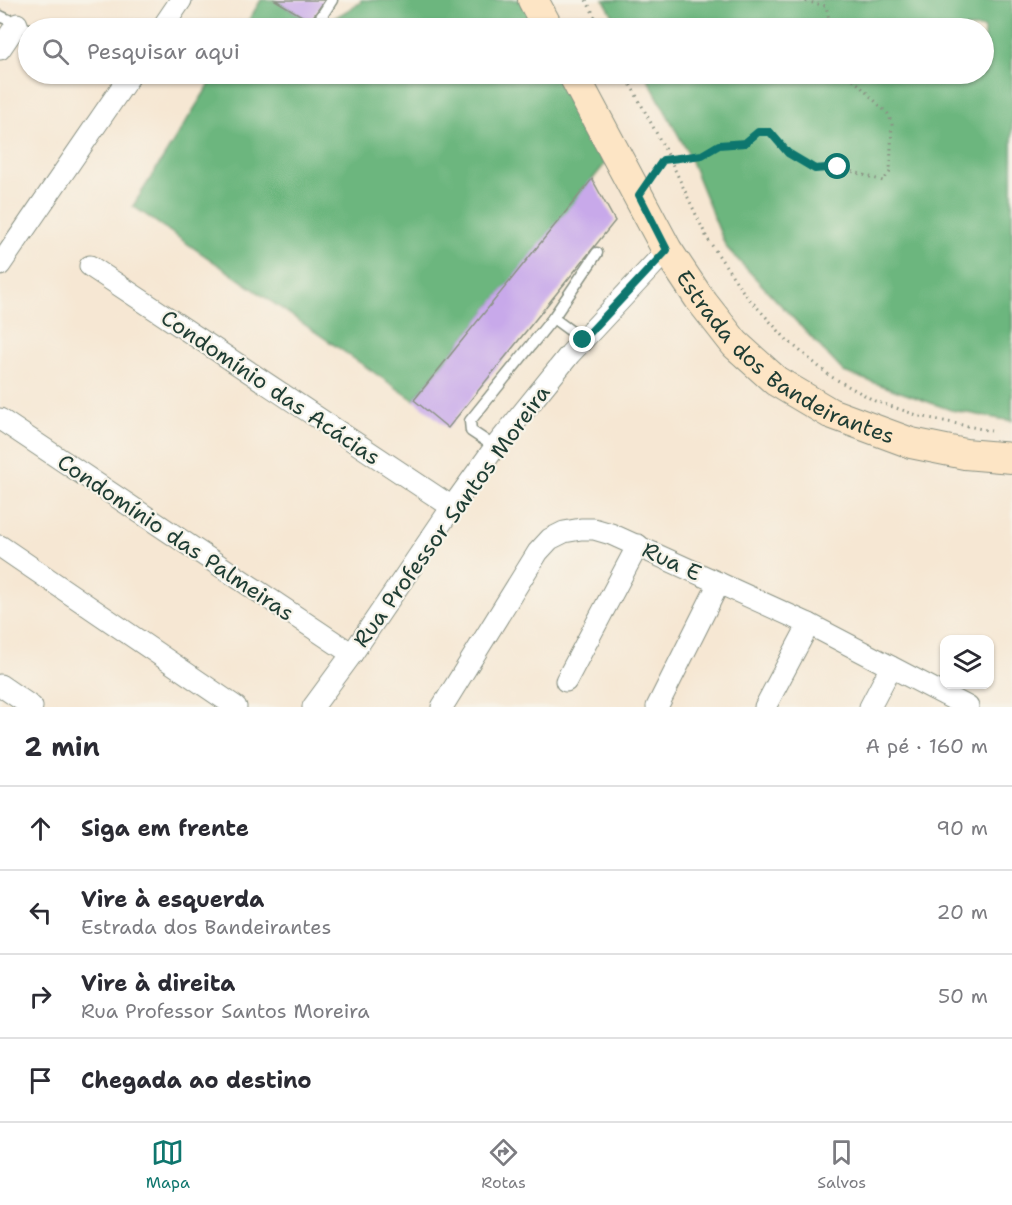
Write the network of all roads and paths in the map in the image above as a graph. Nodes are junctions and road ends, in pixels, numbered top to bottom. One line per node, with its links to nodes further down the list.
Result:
1 (182, 0): 6 (street)
2 (332, 0): 7 (lane)
3 (533, 0): 8 (main road)
4 (586, 0): 9 (path)
5 (800, 0): 10 (path)
6 (169, 18)
7 (320, 18)
8 (543, 18)
9 (596, 18)
10 (829, 18)
11 (15, 23): 12 (street)
12 (0, 50)
13 (124, 84): 20 (street)
14 (578, 84): 17 (main road, Estrada dos Bandeirantes)
15 (630, 84): 25 (path)
16 (858, 84): 17 (path)
17 (639, 195): 18 (main road, Estrada dos Bandeirantes)
18 (667, 250): 23 (street, Rua Professor Santos Moreira); 27 (main road, Estrada dos Bandeirantes)
19 (597, 253): 22 (lane)
20 (0, 265)
21 (90, 267): 28 (street, Condomínio das Acácias)
22 (553, 318): 23 (lane); 26 (lane)
23 (583, 340): 26 (street, Rua Professor Santos Moreira)
24 (0, 419): 33 (street, Condomínio das Palmeiras)
25 (992, 432)
26 (495, 447): 28 (street, Rua Professor Santos Moreira)
27 (1012, 458)
28 (452, 507): 33 (street, Rua Professor Santos Moreira)
29 (638, 545): 31 (street, Rua E); 35 (street); 40 (street, Rua E)
30 (0, 546): 38 (street)
31 (719, 583): 32 (street, Rua E); 41 (street)
32 (809, 624): 34 (street, Rua E); 42 (street)
33 (352, 654): 39 (street, Rua Professor Santos Moreira)
34 (891, 667): 43 (street); 44 (street, Rua E)
35 (566, 681)
36 (0, 686): 37 (street)
37 (32, 707)
38 (236, 707)
39 (313, 707)
40 (442, 707)
41 (657, 707)
42 (765, 707)
43 (870, 707)
44 (968, 707)

